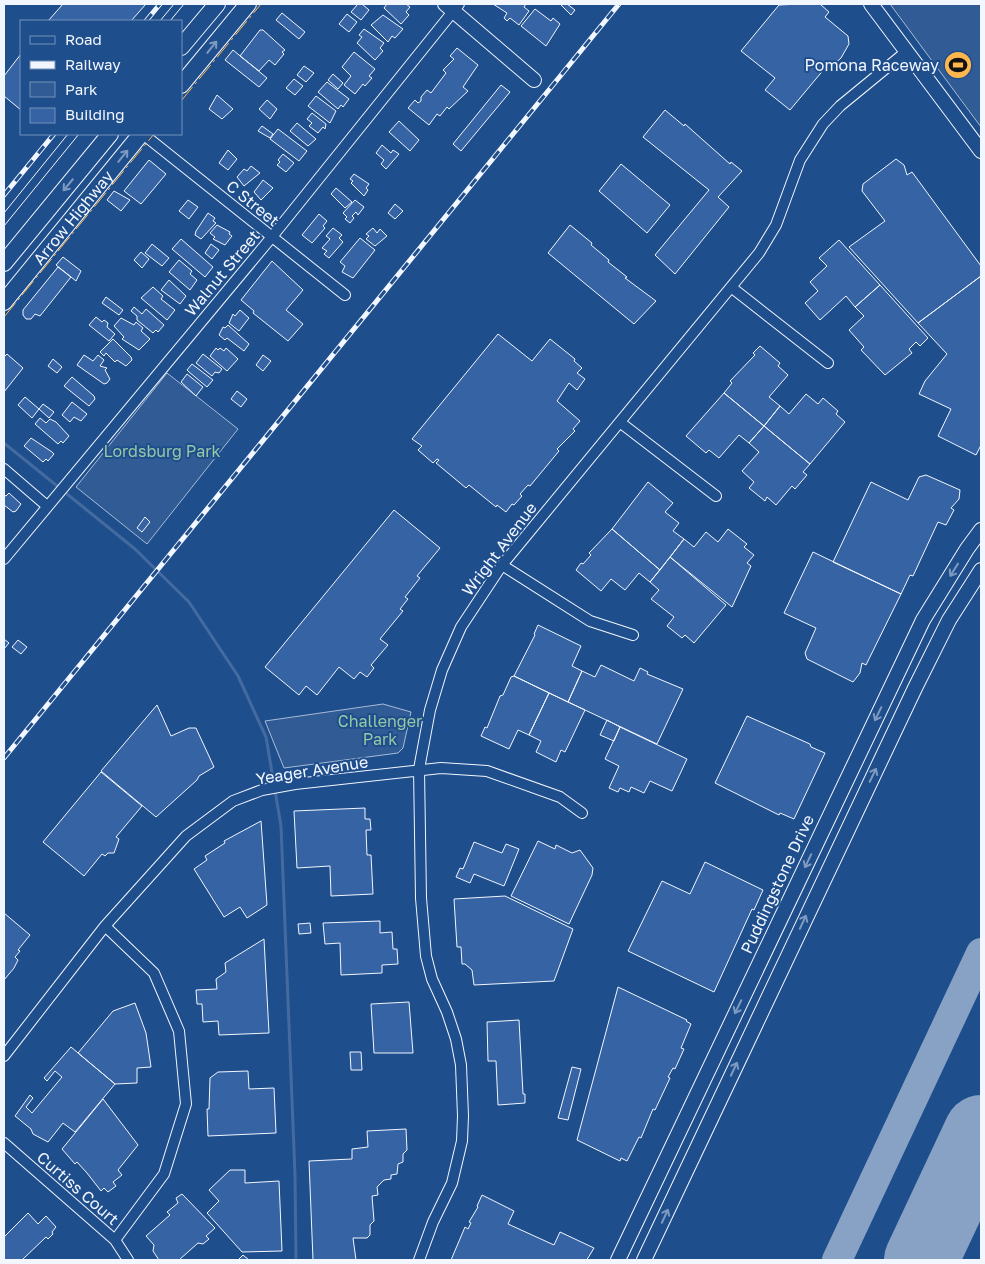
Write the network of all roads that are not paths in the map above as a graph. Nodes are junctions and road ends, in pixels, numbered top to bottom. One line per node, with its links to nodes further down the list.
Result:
1 (217, 4): 5 (main road)
2 (248, 4): 8 (main road, one-way to 2)
3 (871, 4): 6 (street)
4 (452, 6): 7 (street); 13 (street, Walnut Street)
5 (182, 46)
6 (907, 51): 12 (street); 15 (street, Wright Avenue)
7 (534, 80)
8 (182, 84)
9 (109, 135): 14 (main road, one-way to 14)
10 (141, 135): 17 (main road, Arrow Highway, one-way to 10)
11 (143, 135): 13 (street, C Street)
12 (981, 151)
13 (271, 238): 16 (street, C Street); 22 (street, Walnut Street)
14 (4, 263)
15 (731, 286): 18 (street); 19 (street, Wright Avenue)
16 (345, 295)
17 (4, 302)
18 (828, 363)
19 (621, 423): 21 (street); 25 (street, Wright Avenue)
20 (4, 470): 22 (street)
21 (716, 496)
22 (47, 506): 24 (street, Walnut Street)
23 (981, 530): 36 (street, Puddingstone Drive, one-way to 36)
24 (4, 559)
25 (502, 565): 27 (street); 28 (street, Wright Avenue)
26 (981, 570): 37 (street, one-way to 26)
27 (634, 635)
28 (419, 769): 29 (street, Yeager Avenue); 30 (street, Yeager Avenue); 35 (street, Wright Avenue)
29 (582, 813)
30 (105, 926): 31 (street, Yeager Avenue); 33 (street)
31 (4, 1056)
32 (4, 1143): 33 (street, Curtiss Court)
33 (115, 1240): 34 (street, Curtiss Court)
34 (128, 1260)
35 (419, 1260)
36 (618, 1260)
37 (644, 1260)

